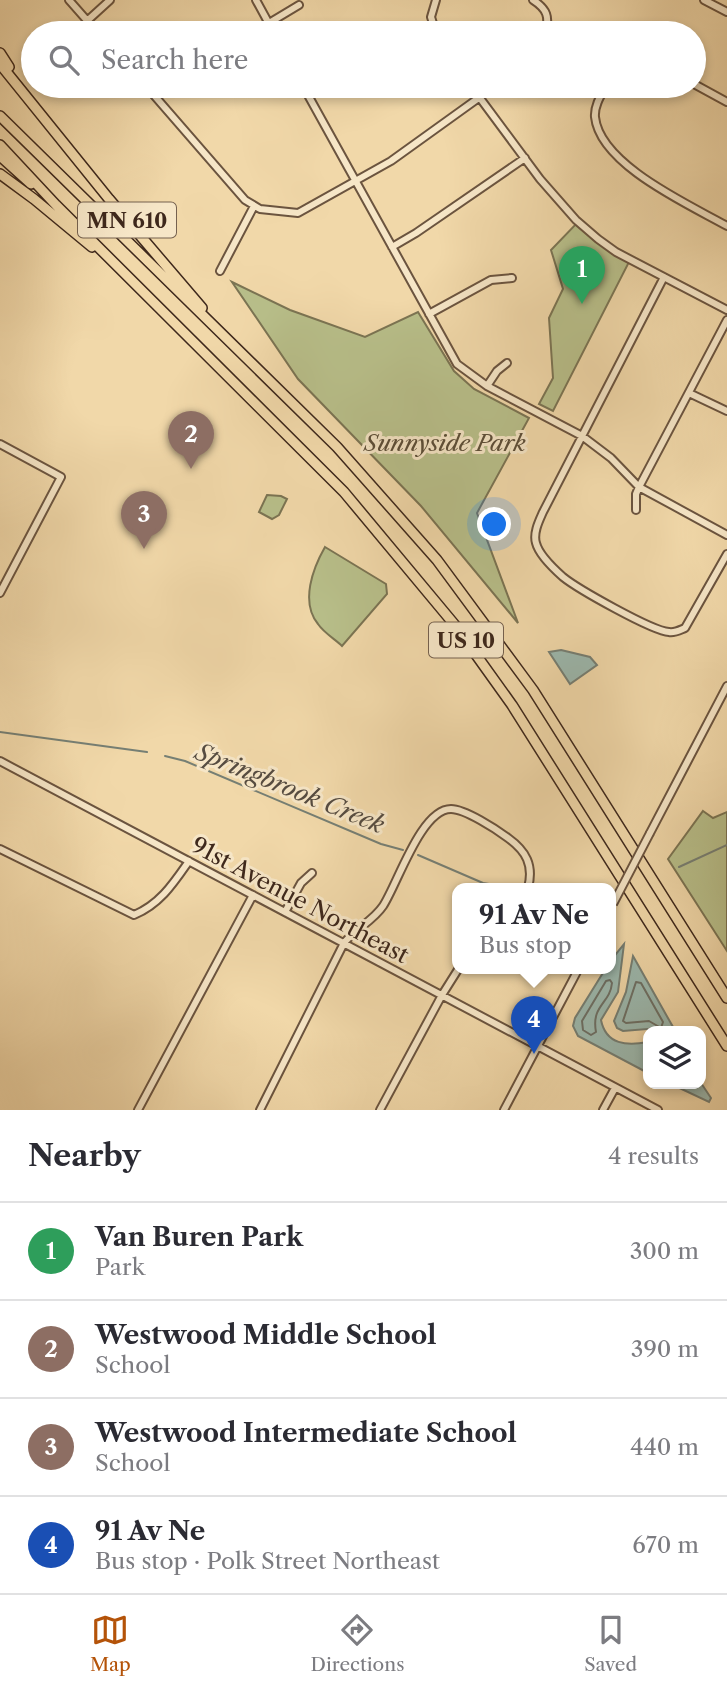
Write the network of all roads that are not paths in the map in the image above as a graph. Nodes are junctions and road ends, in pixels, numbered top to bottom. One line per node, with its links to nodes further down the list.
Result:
1 (69, 0): 9 (street)
2 (110, 0): 9 (street)
3 (256, 0): 10 (street)
4 (436, 0): 12 (street)
5 (533, 0): 13 (street)
6 (704, 0): 8 (street)
7 (299, 5): 11 (street)
8 (727, 12)
9 (87, 21)
10 (268, 21)
11 (272, 21)
12 (432, 21)
13 (547, 21)
14 (0, 53): 16 (highway)
15 (0, 64): 17 (highway, MN 610)
16 (21, 87)
17 (21, 89)
18 (706, 91): 25 (street)
19 (28, 98): 45 (highway, MN 610)
20 (156, 98): 35 (street)
21 (310, 98): 31 (street)
22 (479, 98): 31 (street)
23 (481, 98): 29 (street)
24 (601, 98): 33 (street)
25 (727, 102)
26 (0, 116): 45 (highway, US 10)
27 (0, 145): 34 (highway, US 10)
28 (0, 156): 34 (highway, MN 610)
29 (524, 158): 37 (street); 39 (street)
30 (0, 174): 41 (highway)
31 (355, 180): 35 (street); 37 (street)
32 (664, 185): 33 (street)
33 (669, 194): 36 (street)
34 (56, 205): 41 (highway, US 10)
35 (254, 206): 38 (street)
36 (727, 226)
37 (391, 247): 43 (street)
38 (220, 271)
39 (664, 277): 42 (street); 50 (street)
40 (512, 278): 43 (street)
41 (138, 286): 72 (highway, US 10)
42 (727, 310)
43 (429, 314): 47 (street)
44 (727, 320): 48 (street)
45 (231, 341): 70 (highway, US 10)
46 (507, 363): 47 (street)
47 (487, 386): 50 (street)
48 (689, 393): 49 (street); 52 (street)
49 (727, 411)
50 (582, 436): 52 (street); 55 (street)
51 (0, 444): 56 (street)
52 (639, 487): 53 (street); 54 (street)
53 (636, 510)
54 (727, 535)
55 (727, 554)
56 (0, 593)
57 (727, 686): 64 (street, bridge)
58 (1, 763): 60 (street, 91st Avenue Northeast)
59 (0, 849): 60 (street)
60 (189, 861): 63 (street, 91st Avenue Northeast)
61 (312, 873): 65 (street)
62 (529, 883): 66 (street)
63 (253, 894): 65 (street, 91st Avenue Northeast); 74 (street)
64 (616, 898)
65 (285, 912): 66 (street, 91st Avenue Northeast)
66 (344, 943): 69 (street, 91st Avenue Northeast); 75 (street)
67 (455, 974): 69 (street)
68 (576, 974): 71 (street)
69 (442, 995): 71 (street, 91st Avenue Northeast); 76 (street)
70 (727, 998)
71 (538, 1046): 73 (street, 91st Avenue Northeast); 77 (street)
72 (727, 1046)
73 (615, 1088): 78 (street); 79 (street, 91st Avenue Northeast)
74 (138, 1110)
75 (260, 1110)
76 (380, 1110)
77 (504, 1110)
78 (603, 1110)
79 (658, 1110)

